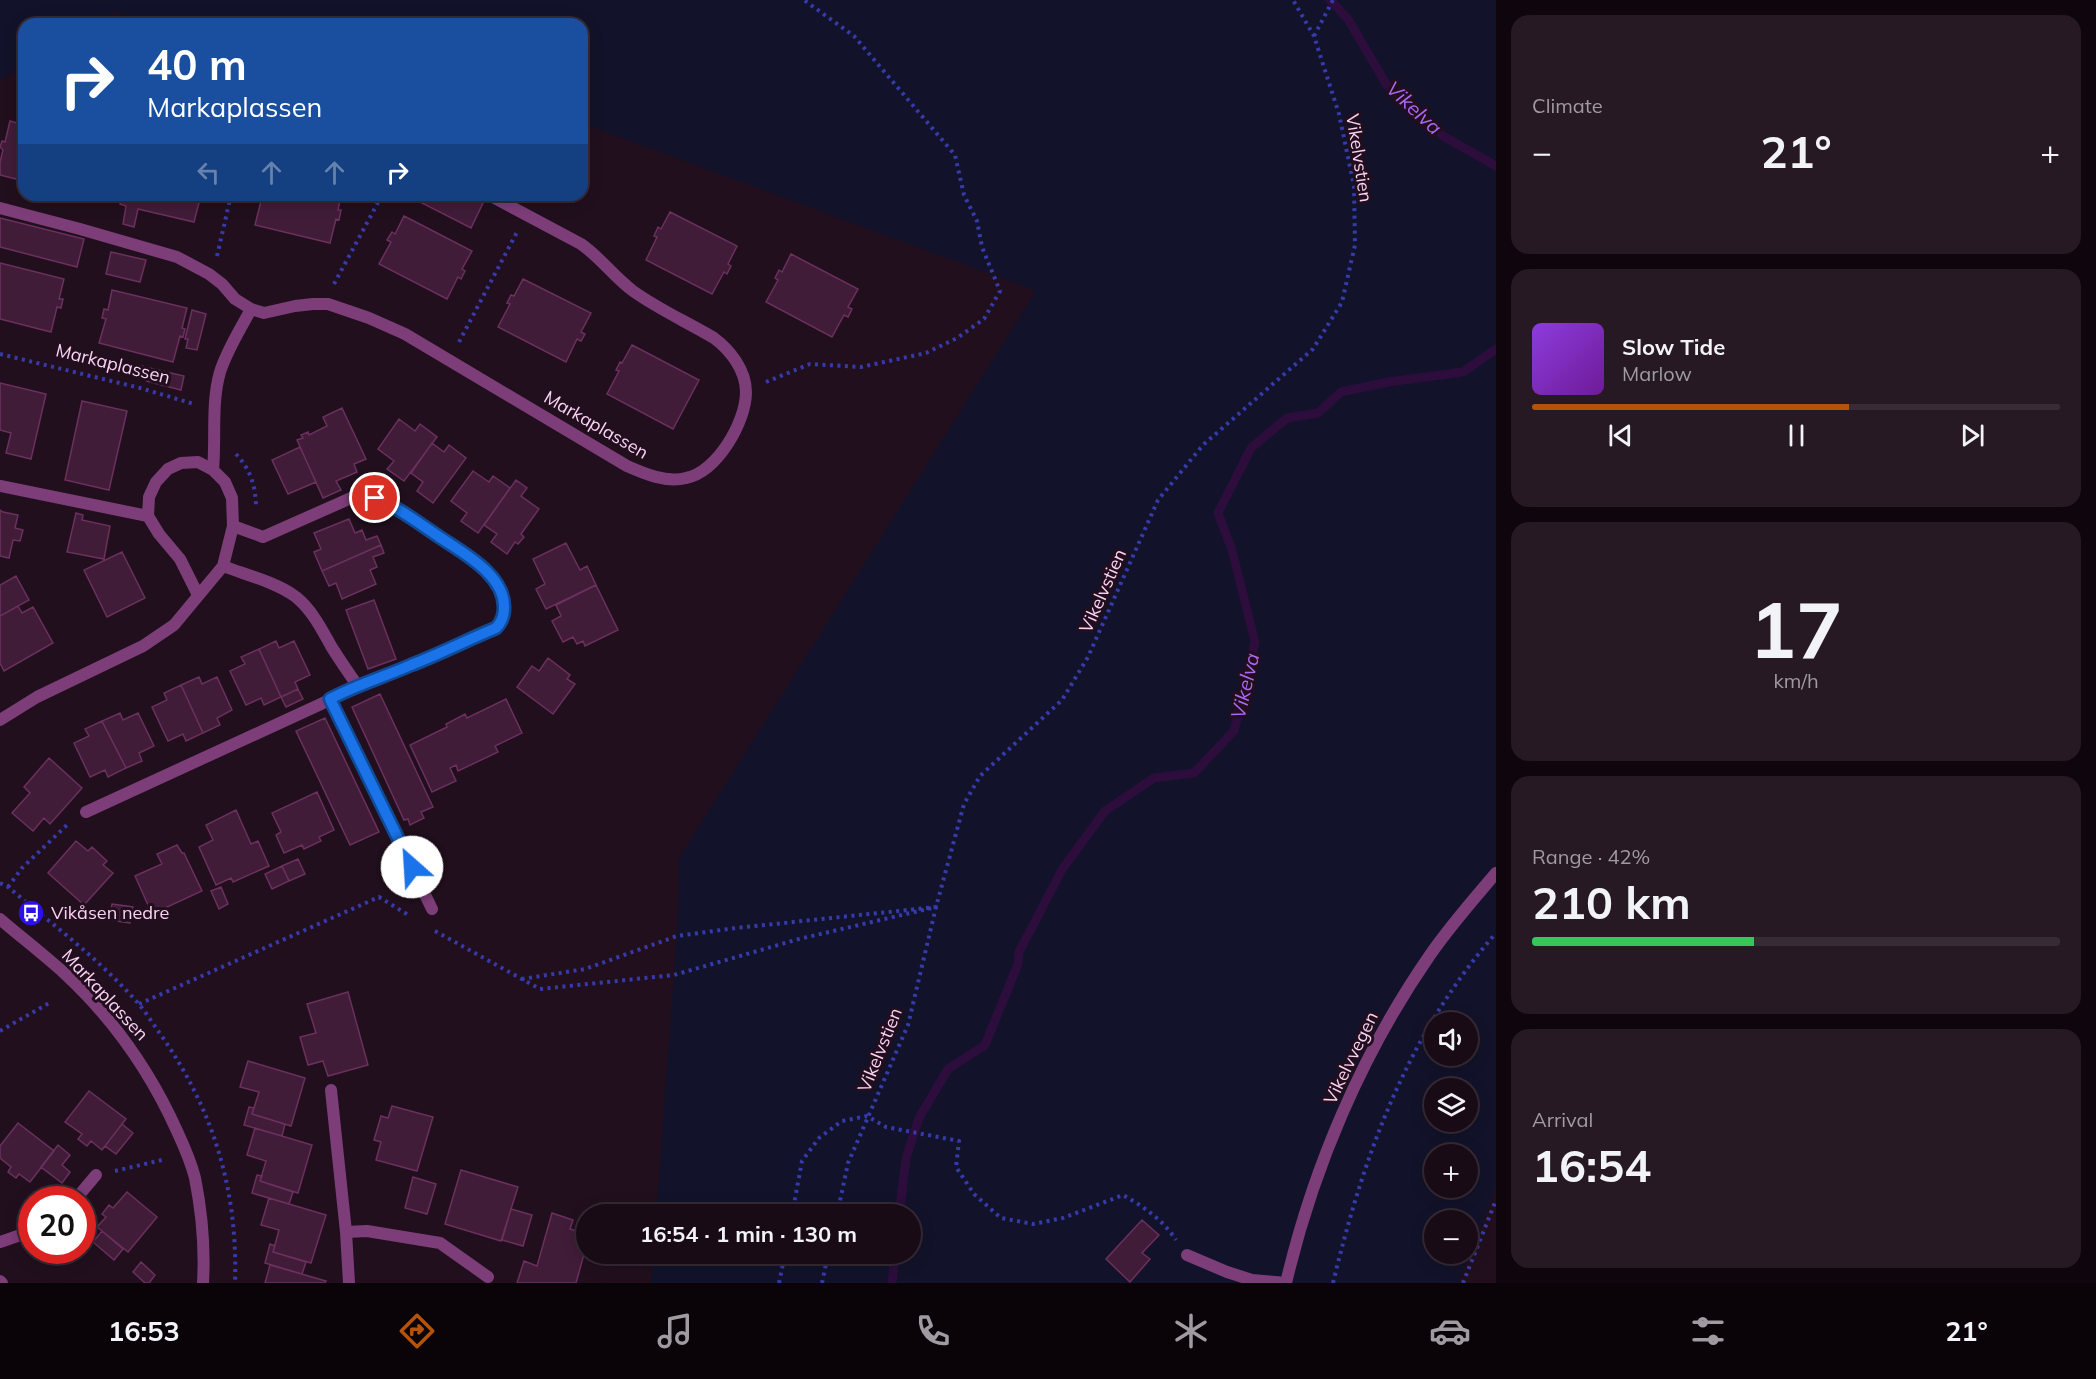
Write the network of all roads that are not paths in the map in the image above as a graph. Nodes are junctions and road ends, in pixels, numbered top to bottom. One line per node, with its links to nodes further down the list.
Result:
1 (500, 201): 3 (street, Markaplassen)
2 (0, 208): 3 (street)
3 (251, 309): 4 (street)
4 (213, 470): 6 (street); 7 (street)
5 (0, 486): 6 (street)
6 (148, 516): 9 (street)
7 (233, 526): 8 (street); 10 (street)
8 (223, 566): 9 (street); 10 (street)
9 (198, 595): 12 (street)
10 (357, 685): 11 (street)
11 (330, 699): 13 (street); 15 (street)
12 (0, 720)
13 (86, 812)
14 (1496, 873): 27 (street, Vikelvvegen)
15 (432, 909)
16 (0, 919): 25 (street, Markaplassen)
17 (331, 1090): 20 (street)
18 (96, 1175): 19 (street)
19 (87, 1186)
20 (346, 1232): 24 (street); 26 (street)
21 (18, 1236): 22 (street)
22 (0, 1242)
23 (1187, 1256): 27 (street)
24 (488, 1276)
25 (203, 1283)
26 (349, 1283)
27 (1286, 1283)

